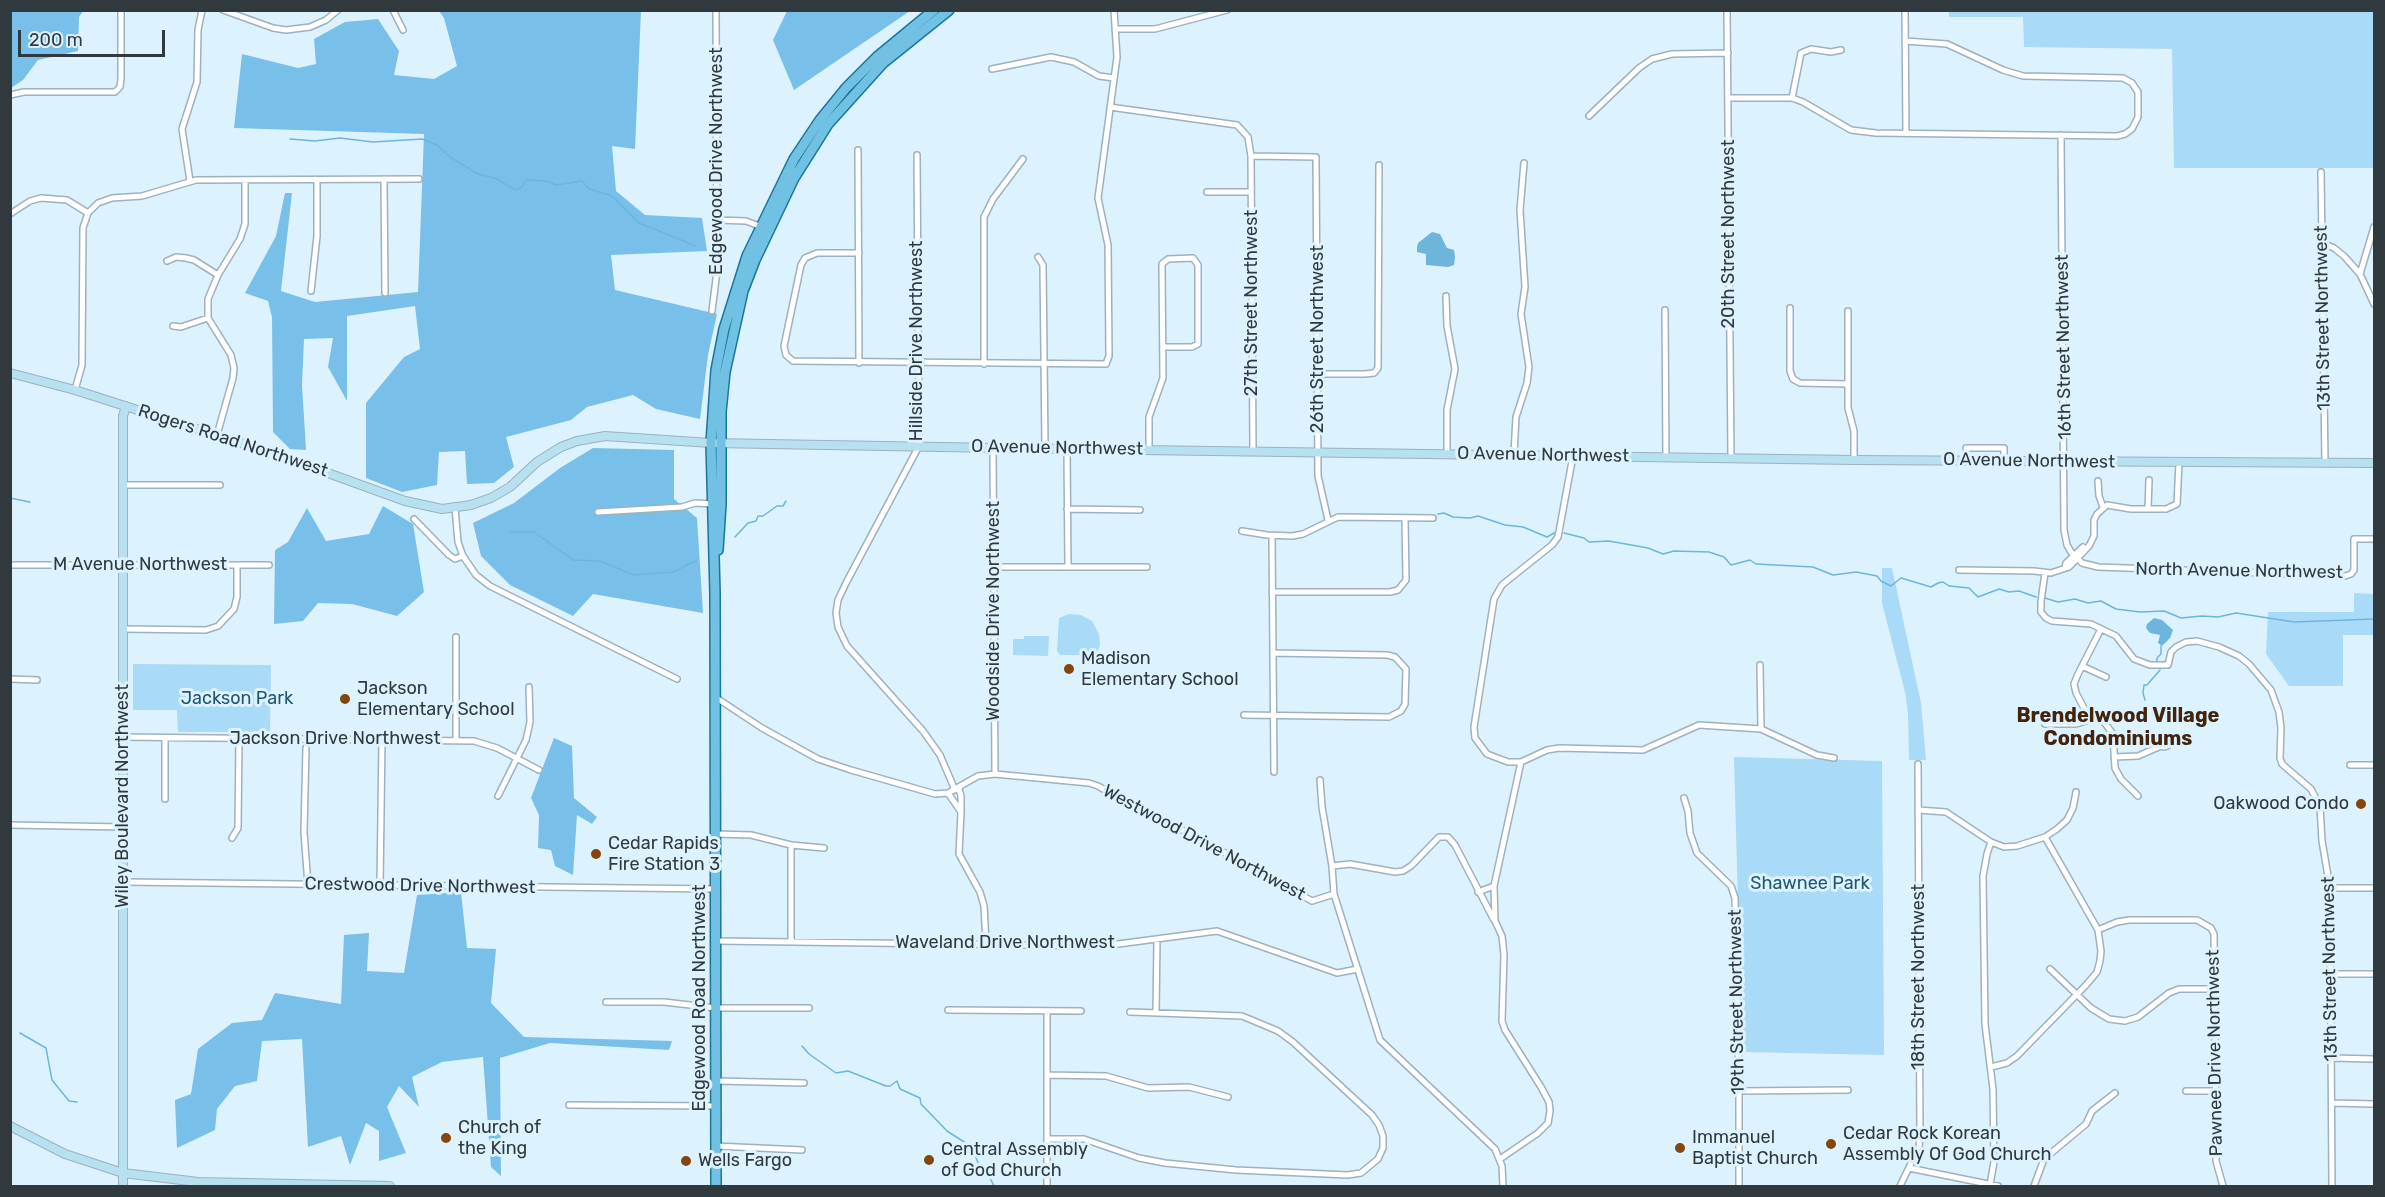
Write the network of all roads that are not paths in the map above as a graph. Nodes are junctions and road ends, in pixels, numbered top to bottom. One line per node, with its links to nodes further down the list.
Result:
1 (121, 10): 20 (street)
2 (202, 10): 38 (street)
3 (223, 10): 4 (street)
4 (338, 10)
5 (393, 10): 14 (street)
6 (716, 10): 43 (street, Edgewood Drive Northwest)
7 (934, 10): 45 (main road, Edgewood Road Northwest)
8 (949, 10): 45 (main road, Edgewood Road Northwest)
9 (1114, 10): 13 (street)
10 (1227, 10): 13 (street)
11 (1727, 10): 17 (street, 20th Street Northwest)
12 (1905, 10): 15 (street)
13 (1115, 29): 19 (street)
14 (403, 30)
15 (1905, 41): 25 (street); 26 (street)
16 (1841, 50): 22 (street)
17 (1728, 53): 21 (street, 20th Street Northwest); 24 (street)
18 (992, 69): 19 (street)
19 (1114, 78): 23 (street)
20 (10, 95)
21 (1729, 98): 22 (street); 86 (street, 20th Street Northwest)
22 (1792, 98): 25 (street)
23 (1110, 107): 29 (street); 66 (street)
24 (1589, 116)
25 (1906, 132): 26 (street)
26 (2061, 135): 89 (street, 16th Street Northwest)
27 (858, 150): 47 (street)
28 (917, 155): 64 (street, Hillside Drive Northwest)
29 (1251, 156): 40 (street, 27th Street Northwest); 68 (street, 26th Street Northwest)
30 (1023, 159): 65 (street)
31 (1524, 163): 83 (street)
32 (1378, 165): 68 (street)
33 (2321, 172): 46 (street, 13th Street Northwest)
34 (384, 179): 35 (street); 37 (street); 53 (street)
35 (419, 179)
36 (245, 180): 37 (street); 38 (street); 51 (street)
37 (316, 180): 52 (street)
38 (190, 181): 41 (street)
39 (1207, 192): 40 (street)
40 (1251, 192): 80 (street, 27th Street Northwest)
41 (88, 213): 42 (street); 70 (street)
42 (10, 214)
43 (717, 220): 45 (street); 58 (street, Edgewood Drive Northwest)
44 (2374, 227): 50 (street)
45 (765, 228): 73 (main road, Edgewood Road Northwest)
46 (2322, 243): 50 (street); 91 (street, 13th Street Northwest)
47 (859, 253): 63 (street); 63 (street)
48 (1038, 257): 66 (street)
49 (167, 261): 51 (street)
50 (2360, 274): 55 (street)
51 (218, 275): 60 (street)
52 (311, 291)
53 (384, 293)
54 (1446, 296): 82 (street)
55 (2374, 304)
56 (1790, 308): 69 (street)
57 (1665, 310): 85 (street)
58 (712, 311)
59 (1848, 311): 69 (street)
60 (208, 318): 61 (street); 72 (street)
61 (173, 326)
62 (1163, 347): 62 (street); 79 (street)
63 (859, 363): 64 (street)
64 (918, 363): 65 (street); 74 (street, Hillside Drive Northwest)
65 (984, 364): 66 (street)
66 (1044, 365): 76 (street)
67 (10, 372): 70 (street, Rogers Road Northwest)
68 (1318, 374): 81 (street, 26th Street Northwest)
69 (1848, 384): 87 (street)
70 (75, 390): 71 (street, Rogers Road Northwest)
71 (126, 406): 72 (street, Rogers Road Northwest); 95 (street, Wiley Boulevard Northwest)
72 (217, 435): 99 (street, Rogers Road Northwest)
73 (716, 443): 74 (street, O Avenue Northwest); 97 (main road, Edgewood Road Northwest); 99 (street, Rogers Road Northwest)
74 (919, 446): 75 (street, O Avenue Northwest); 158 (street, Hillside Drive Northwest)
75 (993, 448): 76 (street, O Avenue Northwest); 117 (street, Woodside Drive Northwest)
76 (1045, 448): 78 (street, O Avenue Northwest)
77 (1966, 448): 88 (street)
78 (1067, 449): 79 (street, O Avenue Northwest); 101 (street)
79 (1149, 450): 80 (street, O Avenue Northwest)
80 (1253, 451): 81 (street, O Avenue Northwest)
81 (1318, 452): 82 (street, O Avenue Northwest); 107 (street, 26th Street Northwest)
82 (1448, 454): 83 (street, O Avenue Northwest)
83 (1514, 454): 84 (street, O Avenue Northwest)
84 (1572, 456): 85 (street, O Avenue Northwest); 150 (street)
85 (1666, 457): 86 (street, O Avenue Northwest)
86 (1731, 457): 87 (street, O Avenue Northwest)
87 (1854, 460): 88 (street, O Avenue Northwest)
88 (2004, 460): 89 (street, O Avenue Northwest)
89 (2065, 462): 90 (street, O Avenue Northwest); 112 (street, 16th Street Northwest)
90 (2179, 463): 91 (street, O Avenue Northwest); 100 (street)
91 (2325, 463): 92 (street, O Avenue Northwest)
92 (2374, 464)
93 (2150, 480): 100 (street)
94 (2098, 481): 98 (street)
95 (123, 485): 96 (street); 114 (street, Wiley Boulevard Northwest)
96 (220, 485)
97 (717, 504): 103 (street); 134 (main road, Edgewood Road Northwest)
98 (2103, 507): 100 (street); 112 (street)
99 (455, 508): 111 (street)
100 (2148, 508)
101 (1067, 509): 102 (street); 118 (street)
102 (1140, 510)
103 (598, 512)
104 (1406, 518): 106 (street); 107 (street); 122 (street)
105 (414, 519): 111 (street)
106 (1433, 519)
107 (1328, 520): 109 (street)
108 (1242, 531): 109 (street)
109 (1272, 536): 122 (street)
110 (2374, 539): 112 (street, North Avenue Northwest)
111 (463, 556): 131 (street)
112 (2076, 557): 121 (street)
113 (10, 565): 114 (street, M Avenue Northwest)
114 (124, 565): 116 (street, M Avenue Northwest); 123 (street, Wiley Boulevard Northwest)
115 (269, 565): 116 (street, M Avenue Northwest)
116 (237, 566): 123 (street)
117 (994, 567): 118 (street); 156 (street, Woodside Drive Northwest)
118 (1068, 567): 119 (street)
119 (1147, 567)
120 (1959, 570): 121 (street)
121 (2045, 573): 124 (street)
122 (1272, 592): 126 (street)
123 (124, 629): 140 (street, Wiley Boulevard Northwest)
124 (2101, 629): 128 (street); 180 (street, 13th Street Northwest)
125 (456, 637): 144 (street)
126 (1273, 653): 137 (street); 137 (street)
127 (1760, 665): 139 (street)
128 (2082, 666): 129 (street); 135 (street)
129 (2106, 678)
130 (10, 679): 132 (street)
131 (677, 679)
132 (37, 680)
133 (529, 687): 149 (street)
134 (715, 697): 160 (street); 169 (main road, Edgewood Road Northwest)
135 (2091, 714): 138 (street); 147 (street)
136 (1245, 715): 137 (street)
137 (1273, 716): 155 (street)
138 (2044, 724)
139 (1761, 729): 148 (street); 150 (street)
140 (123, 737): 141 (street, Jackson Drive Northwest); 168 (street, Wiley Boulevard Northwest)
141 (165, 738): 142 (street, Jackson Drive Northwest); 164 (street)
142 (239, 738): 143 (street, Jackson Drive Northwest); 171 (street)
143 (382, 739): 144 (street, Jackson Drive Northwest); 178 (street)
144 (456, 739): 149 (street, Jackson Drive Northwest)
145 (2161, 746): 147 (street)
146 (306, 748): 177 (street)
147 (2114, 756): 162 (street)
148 (1834, 758)
149 (518, 759): 154 (street, Jackson Drive Northwest); 161 (street)
150 (1521, 762): 179 (street)
151 (1918, 764): 165 (street, 18th Street Northwest)
152 (2350, 765): 153 (street)
153 (2374, 765)
154 (539, 770)
155 (1274, 771)
156 (995, 774): 158 (street, Westwood Drive Northwest); 184 (street, Westwood Drive Northwest)
157 (1320, 780): 175 (street)
158 (957, 790): 160 (street, Westwood Drive Northwest); 166 (street, Hillside Drive Northwest)
159 (2076, 792): 170 (street)
160 (948, 793): 166 (street)
161 (498, 796)
162 (2138, 796)
163 (1684, 798): 212 (street, 19th Street Northwest)
164 (165, 799)
165 (1918, 810): 172 (street); 226 (street, 18th Street Northwest)
166 (961, 812): 190 (street, Hillside Drive Northwest)
167 (10, 825): 168 (street)
168 (123, 826): 176 (street, Wiley Boulevard Northwest)
169 (716, 834): 173 (street); 182 (main road, Edgewood Road Northwest)
170 (2045, 837): 172 (street); 186 (street)
171 (232, 838)
172 (1991, 842): 207 (street)
173 (791, 845): 174 (street); 189 (street)
174 (824, 848)
175 (1332, 866): 183 (street); 184 (street)
176 (123, 882): 177 (street, Crestwood Drive Northwest); 227 (street, Wiley Boulevard Northwest)
177 (308, 885): 178 (street, Crestwood Drive Northwest)
178 (380, 885): 182 (street, Crestwood Drive Northwest)
179 (1494, 886): 183 (street); 185 (street)
180 (2330, 888): 181 (street); 193 (street, 13th Street Northwest)
181 (2374, 888)
182 (716, 890): 188 (main road, Edgewood Road Northwest)
183 (1478, 892): 185 (street)
184 (1334, 894): 191 (street, Westwood Drive Northwest)
185 (1495, 921): 225 (street)
186 (2098, 930): 195 (street, Pawnee Drive Northwest); 196 (street)
187 (1157, 939): 190 (street, Waveland Drive Northwest); 191 (street, Waveland Drive Northwest); 204 (street)
188 (716, 941): 189 (street, Waveland Drive Northwest); 198 (main road, Edgewood Road Northwest)
189 (791, 941): 190 (street, Waveland Drive Northwest)
190 (986, 944)
191 (1358, 969): 225 (street, Westwood Drive Northwest)
192 (2050, 969): 196 (street)
193 (2331, 974): 194 (street); 205 (street, 13th Street Northwest)
194 (2374, 974)
195 (2214, 989): 196 (street); 214 (street, Pawnee Drive Northwest)
196 (2078, 995): 207 (street)
197 (606, 1002): 198 (street)
198 (716, 1008): 199 (street); 209 (main road, Edgewood Road Northwest)
199 (809, 1008)
200 (948, 1010): 201 (street)
201 (1047, 1011): 202 (street); 208 (street)
202 (1081, 1011)
203 (1130, 1012): 204 (street)
204 (1156, 1012): 222 (street)
205 (2331, 1058): 206 (street); 217 (street, 13th Street Northwest)
206 (2374, 1059)
207 (1991, 1067): 228 (street)
208 (1047, 1075): 216 (street); 222 (street)
209 (716, 1081): 210 (street); 220 (main road, Edgewood Road Northwest)
210 (804, 1083)
211 (1848, 1090): 212 (street)
212 (1739, 1091): 234 (street, 19th Street Northwest)
213 (2186, 1091): 214 (street)
214 (2216, 1091): 238 (street, Pawnee Drive Northwest)
215 (2115, 1093): 237 (street)
216 (1227, 1097)
217 (2332, 1103): 218 (street); 239 (street, 13th Street Northwest)
218 (2374, 1104)
219 (569, 1105): 220 (street)
220 (716, 1106): 223 (main road, Edgewood Road Northwest)
221 (10, 1126): 227 (street)
222 (1047, 1139): 232 (street)
223 (716, 1146): 224 (street); 231 (main road, Edgewood Road Northwest)
224 (802, 1150)
225 (1500, 1159): 233 (street)
226 (1909, 1168): 228 (street); 235 (street, 18th Street Northwest)
227 (123, 1173): 229 (street, Wiley Boulevard Northwest); 230 (street)
228 (1990, 1185): 236 (street)
229 (123, 1186)
230 (390, 1186)
231 (716, 1186)
232 (1047, 1186)
233 (1503, 1186)
234 (1739, 1186)
235 (1900, 1186)
236 (1998, 1186)
237 (2034, 1186)
238 (2223, 1186)
239 (2332, 1186)

